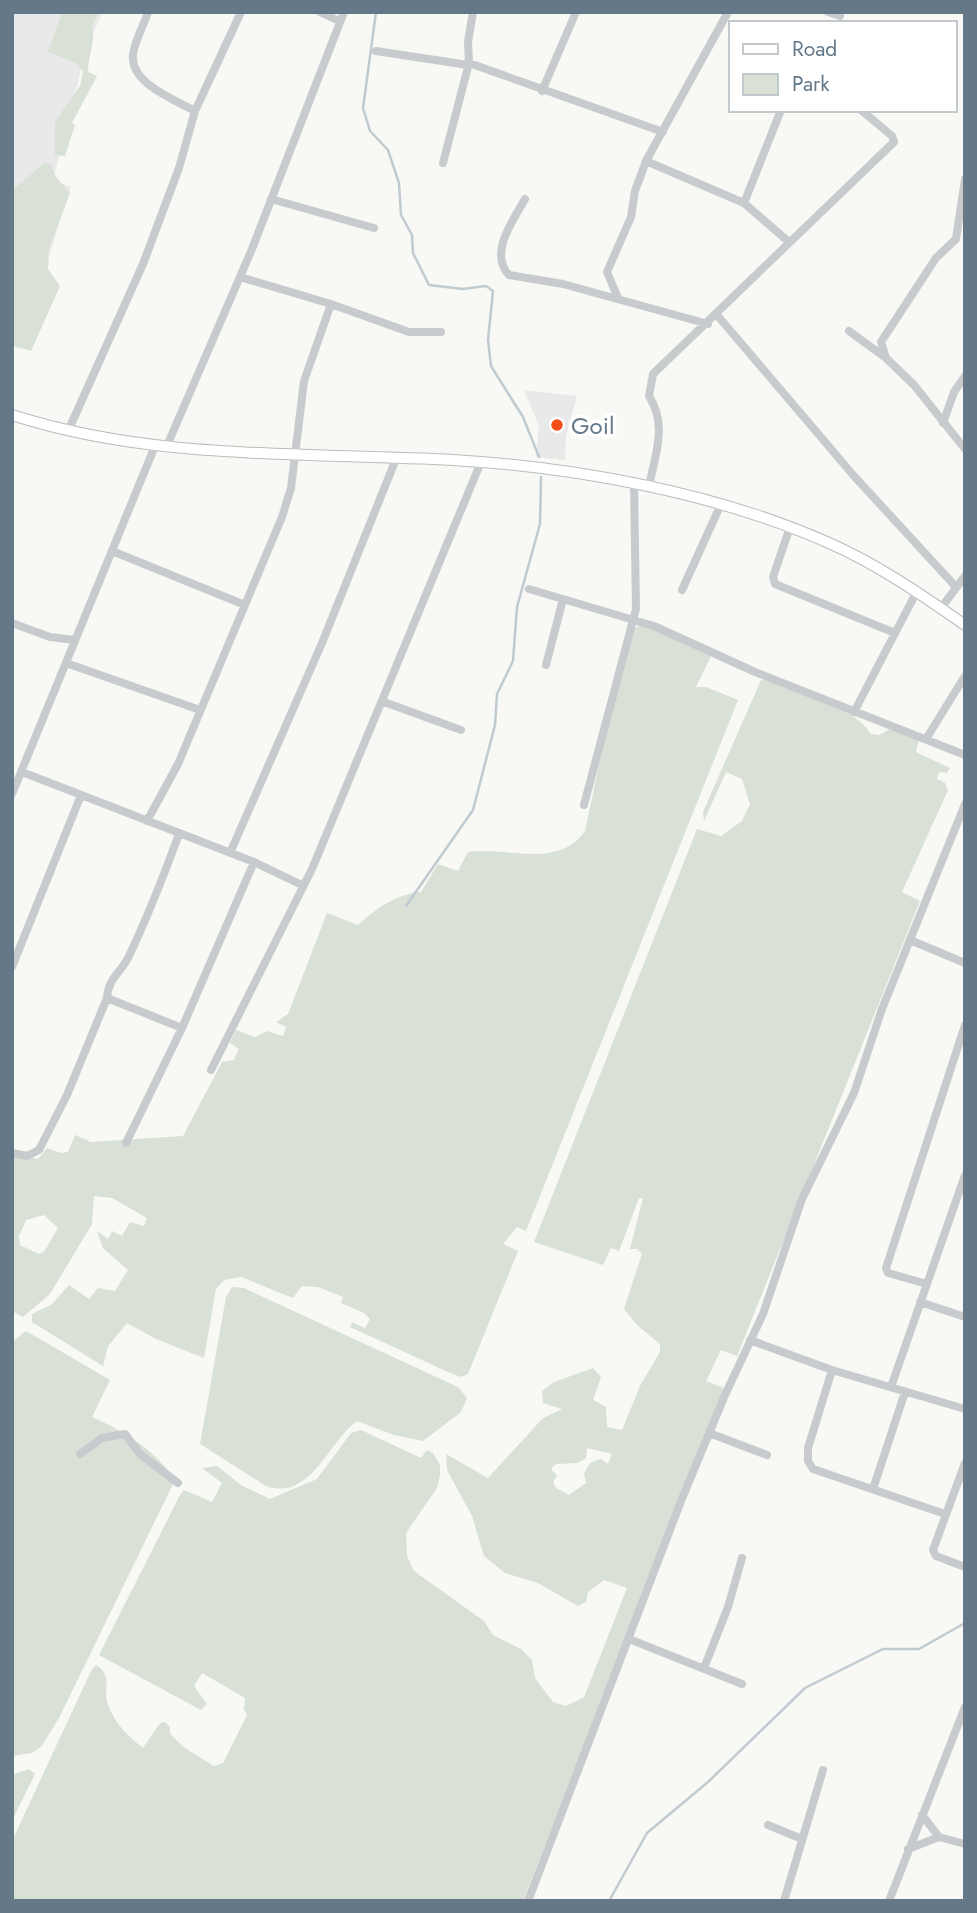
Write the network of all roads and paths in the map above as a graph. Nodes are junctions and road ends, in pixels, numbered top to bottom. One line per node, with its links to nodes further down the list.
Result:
1 (148, 12): 14 (street)
2 (241, 12): 14 (street)
3 (320, 12): 10 (street)
4 (344, 12): 10 (street)
5 (473, 12): 12 (street)
6 (576, 12): 13 (street)
7 (728, 12): 17 (street)
8 (828, 12): 9 (street)
9 (839, 17)
10 (339, 22): 21 (street)
11 (376, 51): 12 (street)
12 (468, 64): 13 (street); 19 (street)
13 (542, 91): 17 (street)
14 (195, 111): 37 (street)
15 (780, 112): 23 (street)
16 (863, 112): 25 (street)
17 (663, 132): 18 (street)
18 (646, 161): 23 (street); 27 (street)
19 (443, 163)
20 (965, 178): 33 (street)
21 (271, 199): 24 (street); 26 (street)
22 (525, 199): 27 (street)
23 (744, 203): 25 (street)
24 (374, 229)
25 (789, 242): 29 (street)
26 (240, 277): 28 (street); 38 (street)
27 (618, 298): 30 (street)
28 (331, 304): 31 (street); 40 (street)
29 (717, 315): 30 (street); 49 (street)
30 (708, 324): 44 (street)
31 (441, 331)
32 (849, 331): 33 (street)
33 (886, 358): 36 (street)
34 (965, 376): 36 (street)
35 (12, 415): 37 (street)
36 (943, 423): 39 (street)
37 (69, 429): 38 (street)
38 (161, 447): 40 (street); 47 (street)
39 (965, 449)
40 (295, 455): 41 (street); 54 (street)
41 (396, 459): 42 (street); 77 (street)
42 (481, 462): 43 (street); 64 (street)
43 (634, 483): 44 (street); 56 (street)
44 (649, 487): 45 (street)
45 (721, 504): 46 (street); 51 (street)
46 (790, 527): 52 (street); 59 (street)
47 (112, 551): 54 (street); 60 (street)
48 (965, 576): 49 (street)
49 (956, 587): 55 (street)
50 (529, 589): 53 (street)
51 (682, 590)
52 (916, 593): 55 (street); 59 (street)
53 (563, 599): 56 (street); 62 (street)
54 (245, 605): 65 (street)
55 (940, 608): 58 (street)
56 (634, 620): 66 (street); 74 (street)
57 (12, 623): 60 (street)
58 (965, 625)
59 (895, 633): 66 (street)
60 (75, 640): 61 (street)
61 (66, 663): 65 (street); 70 (street)
62 (546, 665)
63 (965, 676): 68 (street)
64 (384, 702): 67 (street); 79 (street)
65 (200, 710): 75 (street)
66 (854, 712): 68 (street)
67 (461, 730)
68 (926, 739): 69 (street)
69 (965, 755)
70 (22, 772): 71 (street); 72 (street)
71 (12, 794)
72 (81, 795): 75 (street); 82 (street)
73 (965, 804): 80 (street)
74 (584, 806)
75 (147, 821): 76 (street)
76 (179, 834): 77 (street); 83 (street)
77 (230, 853): 78 (street)
78 (254, 862): 79 (street); 85 (street)
79 (302, 885): 86 (street)
80 (910, 940): 81 (street); 93 (street)
81 (965, 963)
82 (12, 967)
83 (107, 998): 85 (street); 88 (street)
84 (965, 1025): 90 (street)
85 (182, 1028): 87 (street)
86 (211, 1070)
87 (126, 1143)
88 (12, 1153)
89 (965, 1175): 90 (street)
90 (927, 1284): 91 (street)
91 (920, 1303): 92 (street); 95 (street)
92 (965, 1317)
93 (751, 1340): 94 (street); 98 (street)
94 (832, 1370): 95 (street); 103 (street)
95 (891, 1388): 96 (street)
96 (905, 1392): 97 (street); 103 (street)
97 (965, 1409)
98 (709, 1433): 100 (street); 107 (street)
99 (80, 1454): 102 (street)
100 (766, 1455)
101 (965, 1464): 104 (street)
102 (178, 1483)
103 (873, 1489): 104 (street)
104 (945, 1514): 106 (street)
105 (742, 1558): 108 (street)
106 (965, 1567)
107 (629, 1639): 108 (street); 118 (street)
108 (704, 1668): 109 (street)
109 (742, 1684)
110 (965, 1707): 112 (street)
111 (823, 1770): 115 (street)
112 (922, 1815): 114 (street); 117 (street)
113 (768, 1825): 115 (street)
114 (939, 1837): 116 (street); 117 (street)
115 (803, 1839): 119 (street)
116 (965, 1844)
117 (908, 1849): 120 (street)
118 (528, 1901)
119 (783, 1901)
120 (889, 1901)

